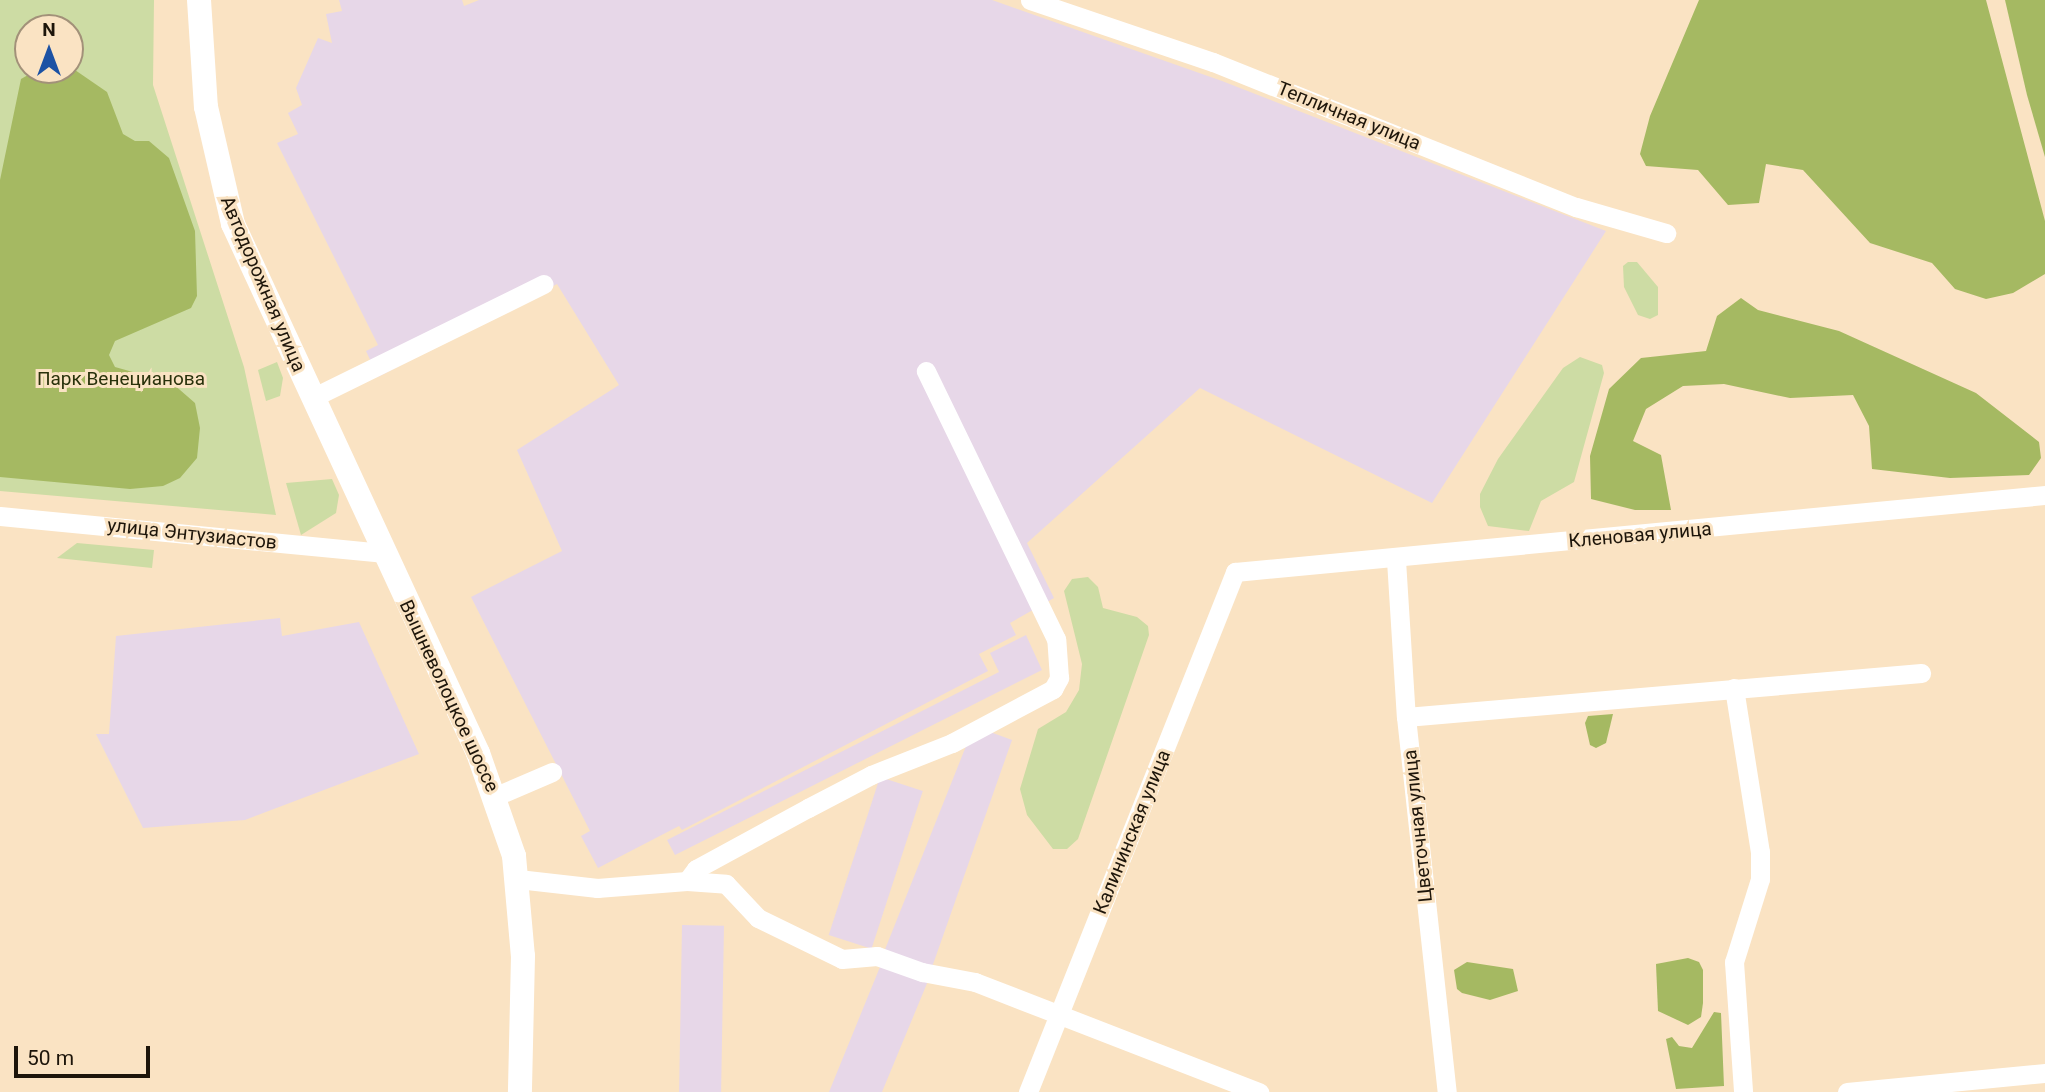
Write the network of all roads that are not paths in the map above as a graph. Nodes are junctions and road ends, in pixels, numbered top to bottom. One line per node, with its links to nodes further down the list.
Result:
1 (199, 0): 6 (main road, Автодорожная улица)
2 (1030, 0): 3 (street, Тепличная улица)
3 (1666, 233)
4 (544, 284): 6 (street)
5 (926, 371): 18 (street)
6 (312, 398): 9 (main road, Автодорожная улица)
7 (2045, 494): 10 (street, Кленовая улица)
8 (0, 516): 9 (street, улица Энтузиастов)
9 (384, 553): 16 (main road, Вышневолоцкое шоссе)
10 (1396, 560): 11 (street, Кленовая улица); 14 (street, Цветочная улица)
11 (1235, 572): 19 (street, Калининская улица)
12 (1921, 673): 13 (street)
13 (1734, 688): 14 (street); 25 (street)
14 (1406, 717): 24 (street, Цветочная улица)
15 (552, 772): 16 (street)
16 (496, 796): 17 (main road, Вышневолоцкое шоссе)
17 (518, 879): 18 (street); 21 (main road, Вышневолоцкое шоссе)
18 (687, 881): 19 (street)
19 (1060, 1012): 22 (street, Калининская улица); 23 (street)
20 (2045, 1073): 26 (street)
21 (520, 1092)
22 (1028, 1092)
23 (1259, 1092)
24 (1447, 1092)
25 (1743, 1092)
26 (1847, 1092)

